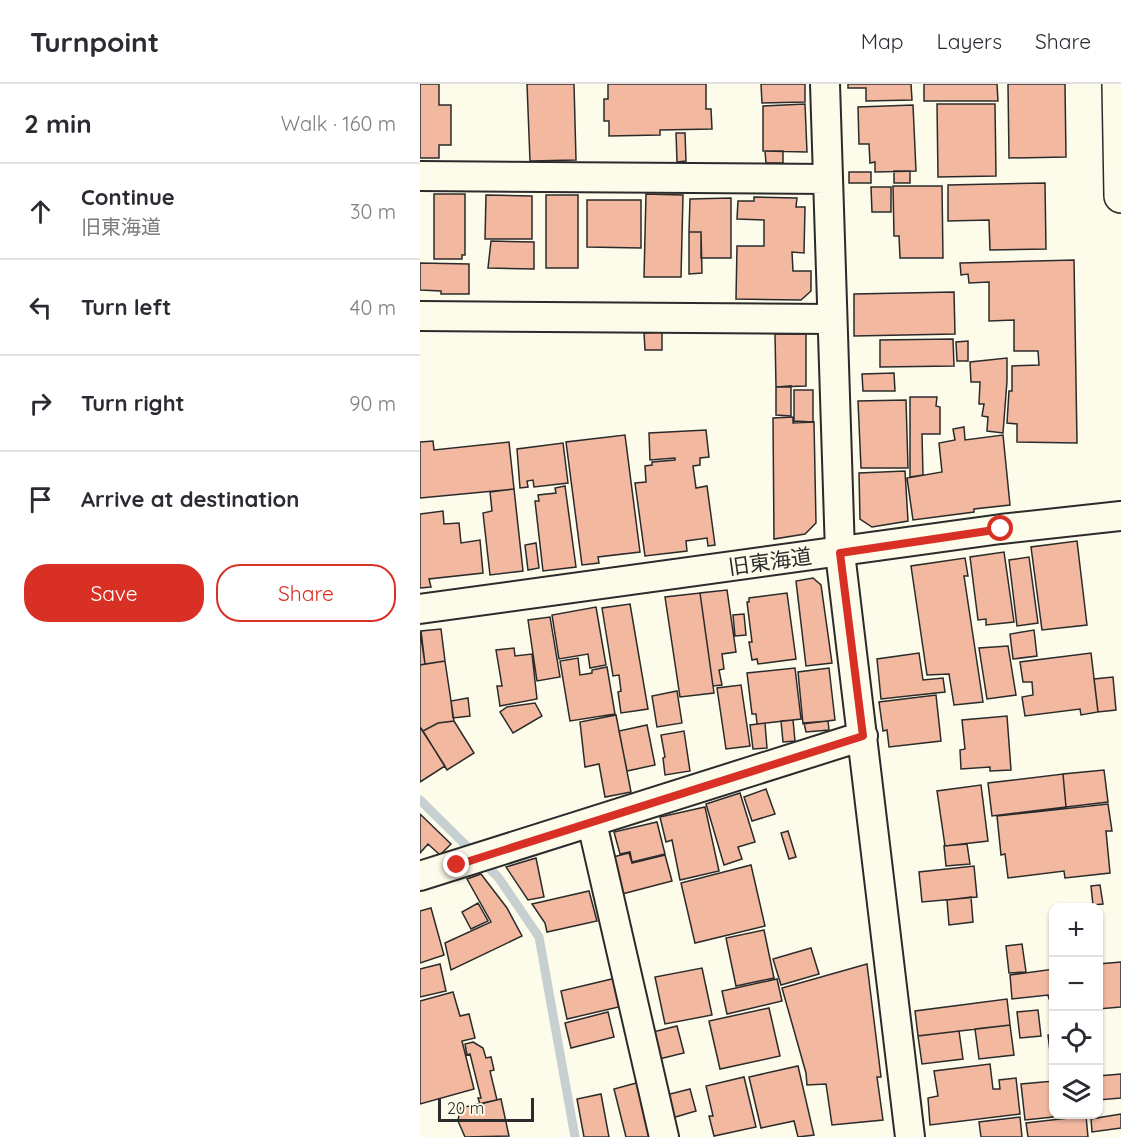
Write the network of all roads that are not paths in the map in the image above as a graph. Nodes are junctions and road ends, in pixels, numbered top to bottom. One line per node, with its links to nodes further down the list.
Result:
1 (825, 84): 4 (street)
2 (1119, 84): 5 (street)
3 (420, 176): 4 (street)
4 (828, 179): 7 (street)
5 (1121, 196)
6 (420, 316): 7 (street)
7 (831, 319): 9 (street)
8 (1121, 516): 9 (street, 旧東海道)
9 (840, 553): 10 (street, 旧東海道); 11 (street)
10 (420, 609)
11 (863, 736): 12 (street); 15 (street)
12 (592, 823): 13 (street); 14 (street)
13 (420, 876)
14 (664, 1137)
15 (910, 1137)

